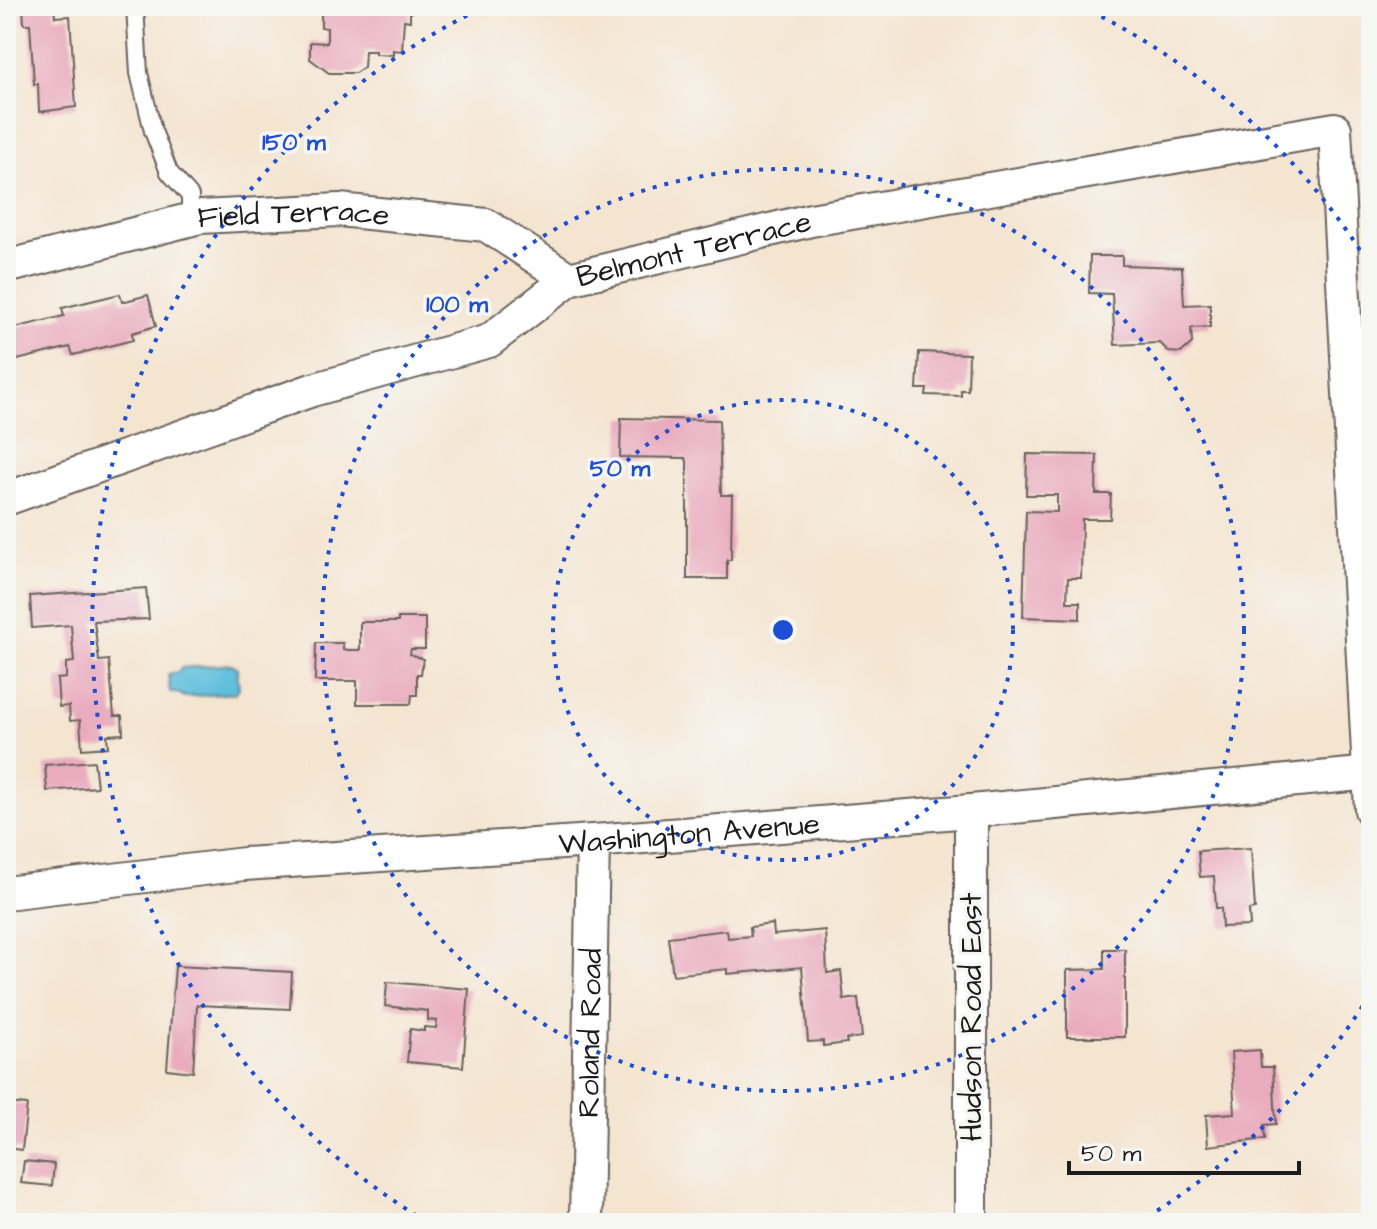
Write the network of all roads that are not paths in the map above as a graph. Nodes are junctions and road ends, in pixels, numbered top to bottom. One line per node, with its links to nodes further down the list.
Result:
1 (135, 6): 2 (lane)
2 (190, 220): 3 (street, Field Terrace); 4 (street, Field Terrace)
3 (6, 267)
4 (569, 279): 5 (street, Belmont Terrace); 6 (street, Belmont Terrace)
5 (6, 499)
6 (1370, 773): 7 (street); 8 (street, Washington Avenue)
7 (1371, 810)
8 (971, 811): 9 (street, Washington Avenue); 12 (street, Hudson Road East)
9 (593, 841): 10 (street, Washington Avenue); 11 (street, Roland Road)
10 (6, 893)
11 (586, 1223)
12 (971, 1223)

